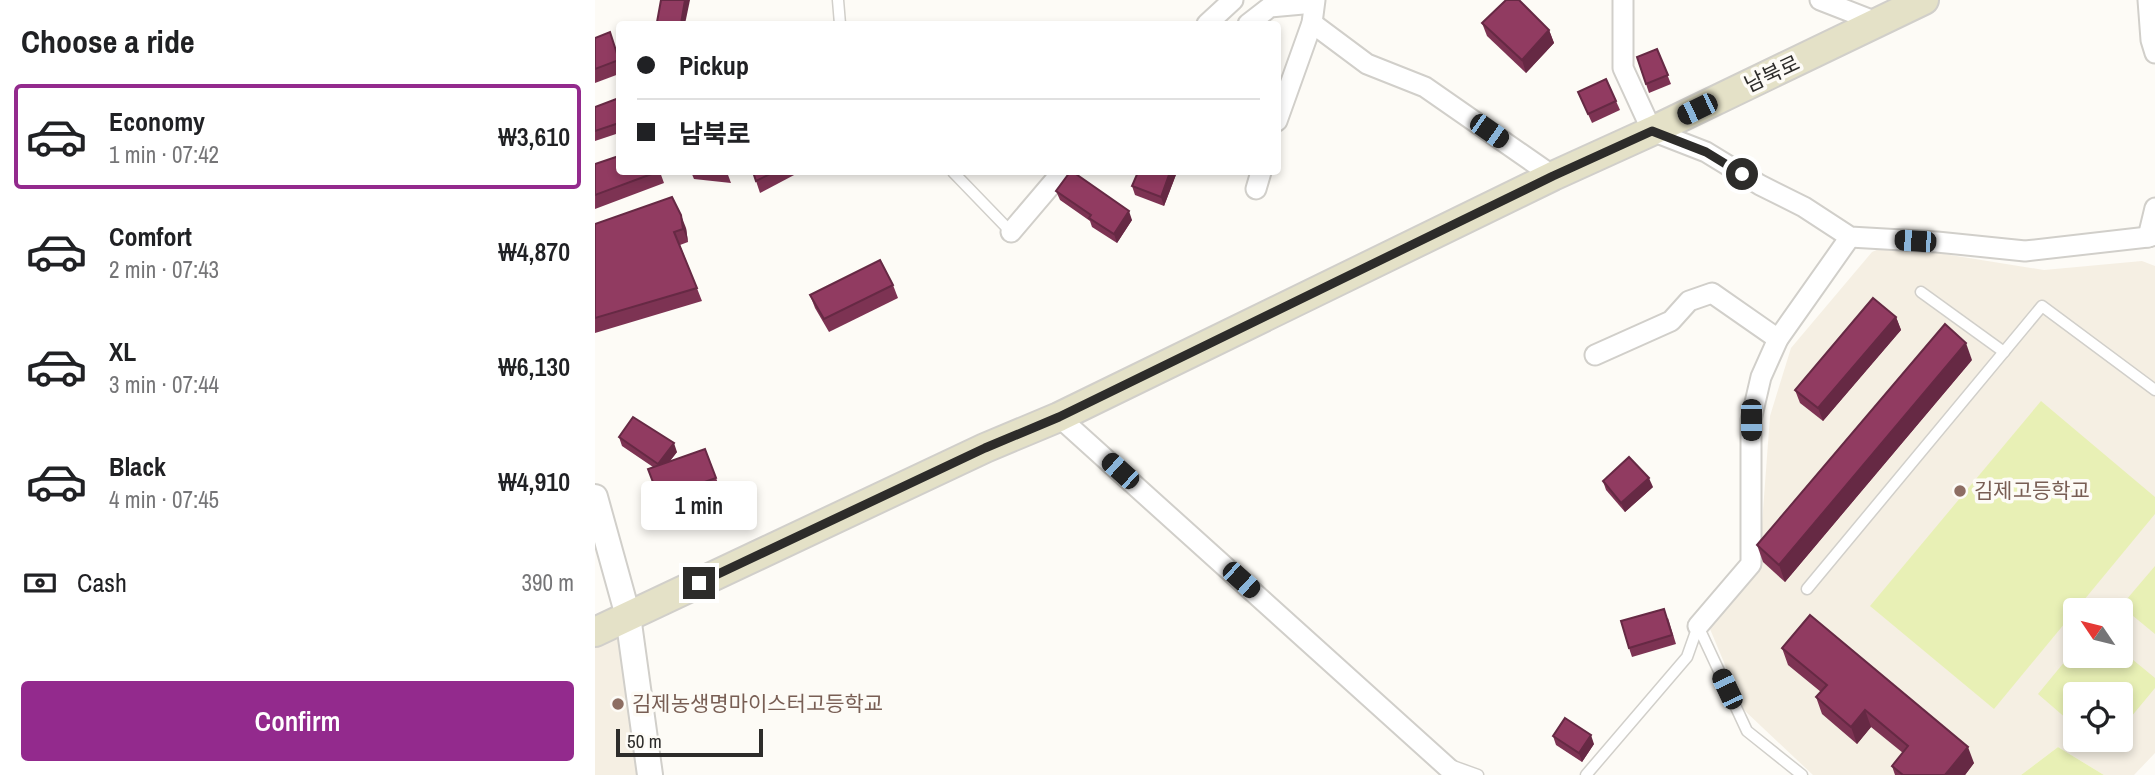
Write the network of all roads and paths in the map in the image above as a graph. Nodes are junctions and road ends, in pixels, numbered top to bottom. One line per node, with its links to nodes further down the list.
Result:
1 (838, 0): 8 (lane)
2 (1233, 0): 9 (street)
3 (1623, 0): 15 (street)
4 (1820, 0): 12 (street)
5 (1924, 0): 12 (main road, 남북로)
6 (2148, 0): 13 (street)
7 (1314, 1): 10 (street); 11 (street)
8 (840, 21)
9 (1210, 21)
10 (1252, 21)
11 (1312, 23): 14 (street); 18 (street)
12 (1879, 23): 15 (main road, 남북로)
13 (2155, 53)
14 (1281, 110)
15 (1652, 131): 18 (main road, 남북로); 22 (street)
16 (956, 175): 20 (lane)
17 (1059, 175): 20 (street)
18 (1553, 176): 28 (main road, 남북로)
19 (2155, 208): 21 (street)
20 (1011, 232)
21 (2151, 236): 22 (street)
22 (1850, 237): 24 (street)
23 (1921, 292): 25 (lane)
24 (1778, 339): 26 (street); 32 (street)
25 (2004, 352): 27 (lane); 30 (lane)
26 (1595, 355)
27 (2155, 390)
28 (1059, 417): 31 (main road, 남북로); 34 (street)
29 (595, 497): 31 (street)
30 (1807, 589)
31 (628, 617): 33 (main road, 남북로); 35 (street)
32 (1698, 626): 37 (lane); 38 (lane)
33 (595, 632)
34 (1449, 768): 36 (lane)
35 (650, 775)
36 (1478, 775)
37 (1586, 775)
38 (1803, 775)

